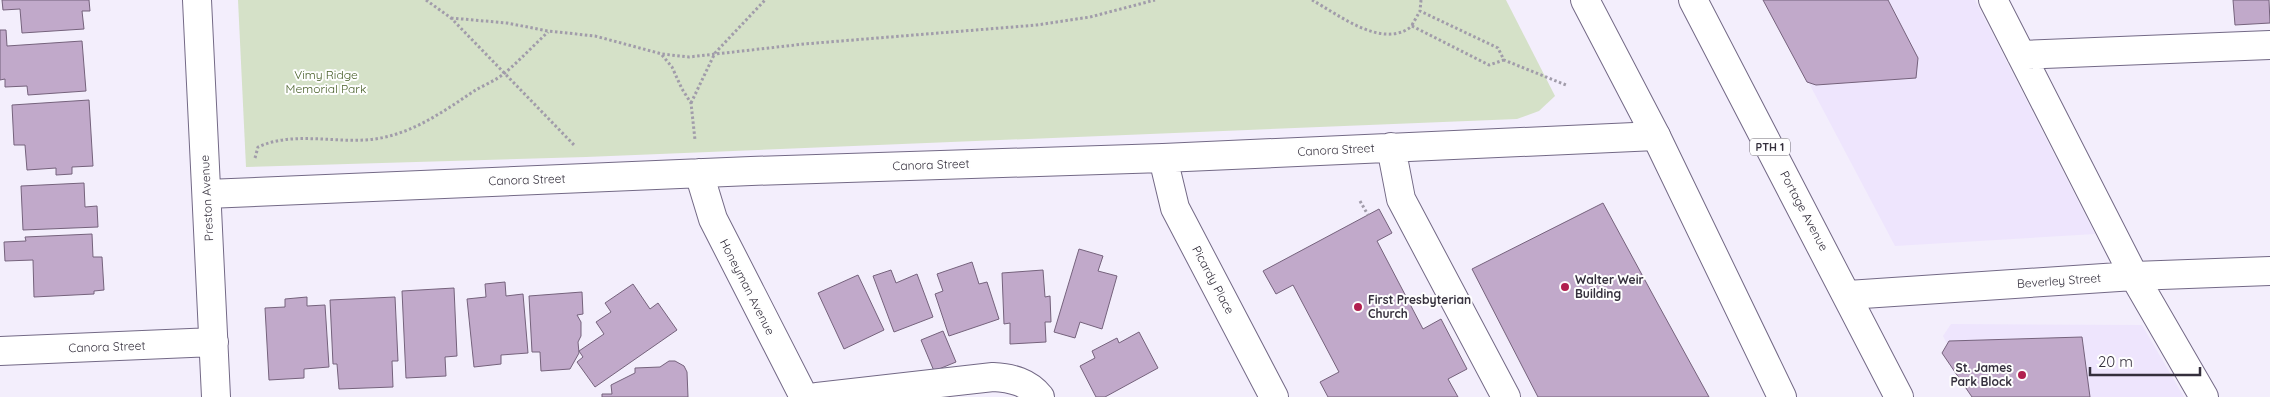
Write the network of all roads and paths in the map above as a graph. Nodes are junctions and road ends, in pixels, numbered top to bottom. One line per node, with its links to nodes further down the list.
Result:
1 (197, 0): 29 (main road, Preston Avenue)
2 (426, 0): 11 (path)
3 (765, 0): 16 (path)
4 (1155, 0): 16 (path)
5 (1312, 0): 12 (path)
6 (1421, 0): 10 (path)
7 (1585, 0): 22 (main road)
8 (1693, 0): 34 (main road, Portage Avenue / PTH 1)
9 (1993, 0): 17 (main road)
10 (1420, 10): 12 (path); 18 (path)
11 (451, 18): 13 (path); 19 (path)
12 (1412, 26): 18 (path)
13 (548, 31): 15 (path); 19 (path)
14 (2270, 45): 17 (main road)
15 (662, 54): 16 (path); 21 (path)
16 (715, 54): 21 (path)
17 (2021, 55): 33 (main road)
18 (1504, 60): 20 (path)
19 (505, 73): 25 (path); 27 (path)
20 (1566, 85)
21 (691, 103): 23 (path)
22 (1656, 136): 24 (main road, Canora Street); 43 (main road)
23 (695, 142)
24 (1391, 148): 26 (main road, Canora Street); 42 (main road)
25 (580, 150)
26 (1163, 158): 28 (main road, Canora Street); 41 (main road, Picardy Place)
27 (255, 164)
28 (699, 173): 29 (main road, Canora Street); 38 (main road, Honeyman Avenue)
29 (207, 194): 35 (main road, Preston Avenue)
30 (1360, 201): 31 (path)
31 (1368, 215)
32 (2270, 271): 33 (main road, Beverley Street)
33 (2134, 276): 34 (main road, Beverley Street); 45 (main road)
34 (1848, 295): 44 (main road, Portage Avenue / PTH 1)
35 (214, 342): 36 (main road, Canora Street); 37 (main road, Preston Avenue)
36 (0, 351)
37 (216, 397)
38 (804, 397)
39 (816, 397): 40 (main road)
40 (1040, 397)
41 (1274, 397)
42 (1506, 397)
43 (1782, 397)
44 (1900, 397)
45 (2204, 397)

